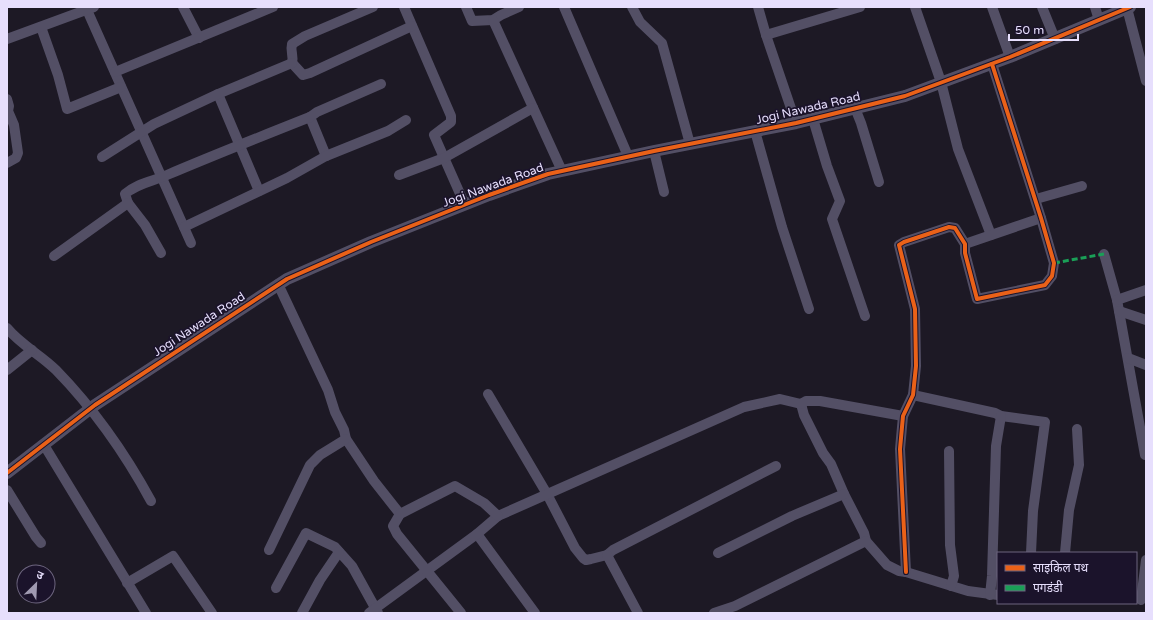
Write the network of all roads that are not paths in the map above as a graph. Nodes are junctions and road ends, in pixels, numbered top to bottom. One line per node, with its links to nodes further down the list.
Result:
1 (183, 7): 22 (street)
2 (273, 7): 22 (street)
3 (373, 7): 26 (street)
4 (404, 7): 19 (street)
5 (466, 7): 17 (street)
6 (519, 7): 17 (street)
7 (564, 7): 49 (street)
8 (632, 7): 44 (street)
9 (758, 7): 21 (street)
10 (860, 7): 21 (street)
11 (915, 7): 29 (street)
12 (992, 7): 25 (street)
13 (1042, 7): 24 (street)
14 (1095, 7): 18 (street)
15 (90, 8): 20 (street); 28 (street)
16 (1128, 8): 18 (street, Jogi Nawada Road); 30 (street)
17 (493, 20): 35 (street)
18 (1099, 20): 24 (street, Jogi Nawada Road)
19 (412, 26): 26 (street); 50 (street)
20 (41, 27): 23 (street); 32 (street)
21 (766, 36): 41 (street)
22 (199, 38): 28 (street)
23 (7, 39)
24 (1055, 39): 25 (street, Jogi Nawada Road)
25 (1010, 57): 27 (street, Jogi Nawada Road)
26 (292, 63): 33 (street)
27 (992, 64): 29 (street, Jogi Nawada Road); 59 (street)
28 (115, 72): 32 (street)
29 (941, 82): 36 (street, Jogi Nawada Road); 64 (street)
30 (1146, 82)
31 (381, 84): 38 (street)
32 (121, 87): 43 (street)
33 (218, 94): 43 (street); 45 (street)
34 (7, 99): 37 (street)
35 (533, 108): 50 (street); 52 (street)
36 (856, 108): 39 (street, Jogi Nawada Road); 55 (street)
37 (8, 111): 51 (street)
38 (310, 117): 45 (street); 48 (street)
39 (813, 119): 41 (street, Jogi Nawada Road); 75 (street)
40 (406, 120): 48 (street)
41 (796, 123): 42 (street, Jogi Nawada Road)
42 (755, 131): 44 (street, Jogi Nawada Road); 73 (street)
43 (142, 132): 47 (street); 54 (street)
44 (690, 144): 46 (street, Jogi Nawada Road)
45 (239, 145): 54 (street); 57 (street)
46 (654, 151): 49 (street, Jogi Nawada Road); 58 (street)
47 (102, 156)
48 (326, 156): 57 (street)
49 (628, 156): 52 (street, Jogi Nawada Road)
50 (444, 158): 53 (street); 61 (street)
51 (7, 163)
52 (562, 171): 61 (street, Jogi Nawada Road)
53 (399, 176)
54 (162, 178): 60 (street); 63 (street)
55 (879, 182)
56 (1082, 186): 59 (street)
57 (259, 191): 63 (street)
58 (664, 192)
59 (1036, 199): 62 (street)
60 (128, 203): 67 (street); 69 (street)
61 (465, 205): 70 (street, Jogi Nawada Road)
62 (1041, 218): 64 (street); 66 (street)
63 (184, 227): 65 (street)
64 (991, 235): 66 (street)
65 (191, 243)
66 (965, 244): 83 (street)
67 (160, 253)
68 (1104, 254): 72 (street)
69 (54, 256)
70 (278, 284): 85 (street, Jogi Nawada Road); 89 (street)
71 (1146, 290): 72 (street)
72 (1117, 300): 74 (street)
73 (809, 309)
74 (1119, 311): 76 (street); 79 (street)
75 (865, 316)
76 (1146, 320)
77 (7, 328): 78 (street)
78 (32, 350): 81 (street); 85 (street)
79 (1128, 358): 80 (street); 92 (street)
80 (1146, 365)
81 (7, 370)
82 (488, 394): 96 (street)
83 (913, 395): 86 (street); 87 (street)
84 (801, 404): 86 (street); 96 (street); 97 (street)
85 (90, 409): 90 (street, Jogi Nawada Road); 98 (street)
86 (903, 416): 112 (street)
87 (1001, 416): 106 (street); 116 (street)
88 (1077, 429): 107 (street)
89 (346, 439): 99 (street); 104 (street)
90 (44, 445): 94 (street, Jogi Nawada Road); 113 (street)
91 (949, 451): 114 (street)
92 (1145, 455)
93 (776, 466): 109 (street)
94 (7, 473)
95 (7, 490): 103 (street)
96 (547, 494): 100 (street); 109 (street)
97 (844, 494): 102 (street); 108 (street)
98 (151, 501)
99 (400, 514): 100 (street); 111 (street)
100 (498, 516): 101 (street)
101 (477, 534): 111 (street); 123 (street)
102 (866, 541): 112 (street); 125 (street)
103 (41, 543)
104 (269, 550)
105 (339, 552): 115 (street); 118 (street); 121 (street)
106 (1031, 552)
107 (1065, 552)
108 (718, 553)
109 (607, 555): 124 (street)
110 (1146, 560): 117 (street)
111 (427, 570): 118 (street); 122 (street)
112 (906, 572): 114 (street)
113 (127, 582): 119 (street); 120 (street)
114 (951, 586): 116 (street)
115 (276, 588)
116 (994, 595)
117 (1141, 600)
118 (374, 611)
119 (146, 613)
120 (212, 613)
121 (302, 613)
122 (461, 613)
123 (535, 613)
124 (638, 613)
125 (714, 613)

